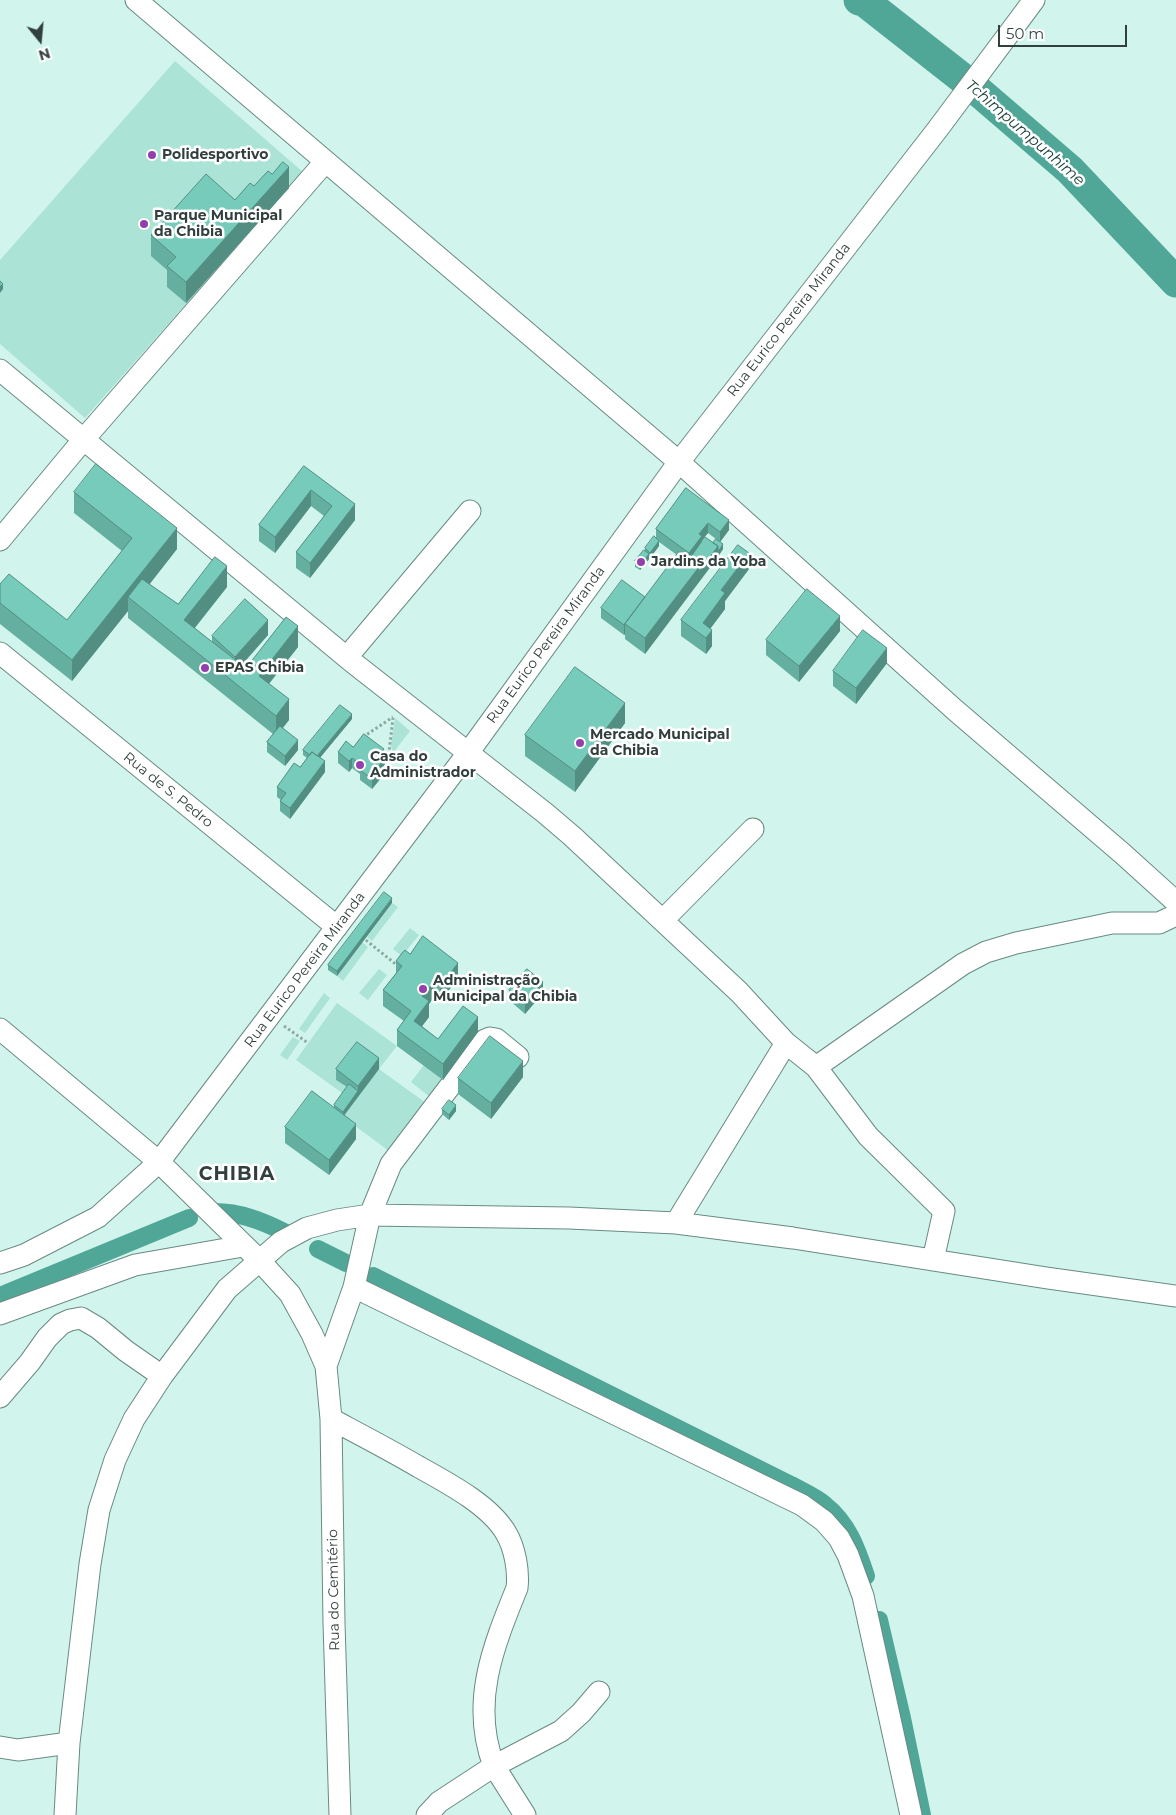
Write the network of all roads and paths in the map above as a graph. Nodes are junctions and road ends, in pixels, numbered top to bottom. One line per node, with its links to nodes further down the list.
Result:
1 (136, 0): 3 (street)
2 (1034, 0): 6 (street, Rua Eurico Pereira Miranda)
3 (325, 162): 5 (street); 6 (street)
4 (0, 370): 5 (street)
5 (84, 440): 8 (street); 10 (street)
6 (679, 462): 13 (street, Rua Eurico Pereira Miranda); 16 (street)
7 (470, 511): 10 (street)
8 (0, 540)
9 (0, 653): 19 (street, Rua de S. Pedro)
10 (347, 657): 11 (street)
11 (399, 710): 12 (path); 13 (street); 14 (path)
12 (359, 742)
13 (468, 753): 18 (street); 19 (street, Rua Eurico Pereira Miranda)
14 (381, 756)
15 (753, 829): 18 (street)
16 (1176, 902)
17 (1176, 915): 26 (street)
18 (663, 920): 23 (street)
19 (339, 924): 20 (path); 21 (street, Rua Eurico Pereira Miranda)
20 (402, 969)
21 (270, 1016): 24 (path); 27 (street, Rua Eurico Pereira Miranda)
22 (0, 1029): 27 (street)
23 (786, 1043): 26 (street); 29 (street)
24 (308, 1044)
25 (518, 1057): 28 (street)
26 (816, 1067): 32 (street)
27 (159, 1162): 30 (street); 33 (street, Rua Eurico Pereira Miranda)
28 (370, 1215): 29 (street); 31 (street); 34 (street)
29 (676, 1223): 32 (street)
30 (243, 1246): 31 (street); 36 (street)
31 (259, 1260): 37 (street); 38 (street)
32 (933, 1260): 35 (street)
33 (0, 1263)
34 (354, 1286): 37 (street); 49 (street)
35 (1176, 1296)
36 (0, 1314)
37 (326, 1366): 40 (street, Rua do Cemitério)
38 (162, 1376): 39 (street); 42 (street)
39 (0, 1397)
40 (332, 1419): 44 (street); 46 (street, Rua do Cemitério)
41 (599, 1692): 44 (street)
42 (69, 1743): 43 (street); 45 (street)
43 (0, 1747)
44 (494, 1766): 47 (street); 48 (street)
45 (65, 1815)
46 (340, 1815)
47 (427, 1815)
48 (525, 1815)
49 (911, 1815)

